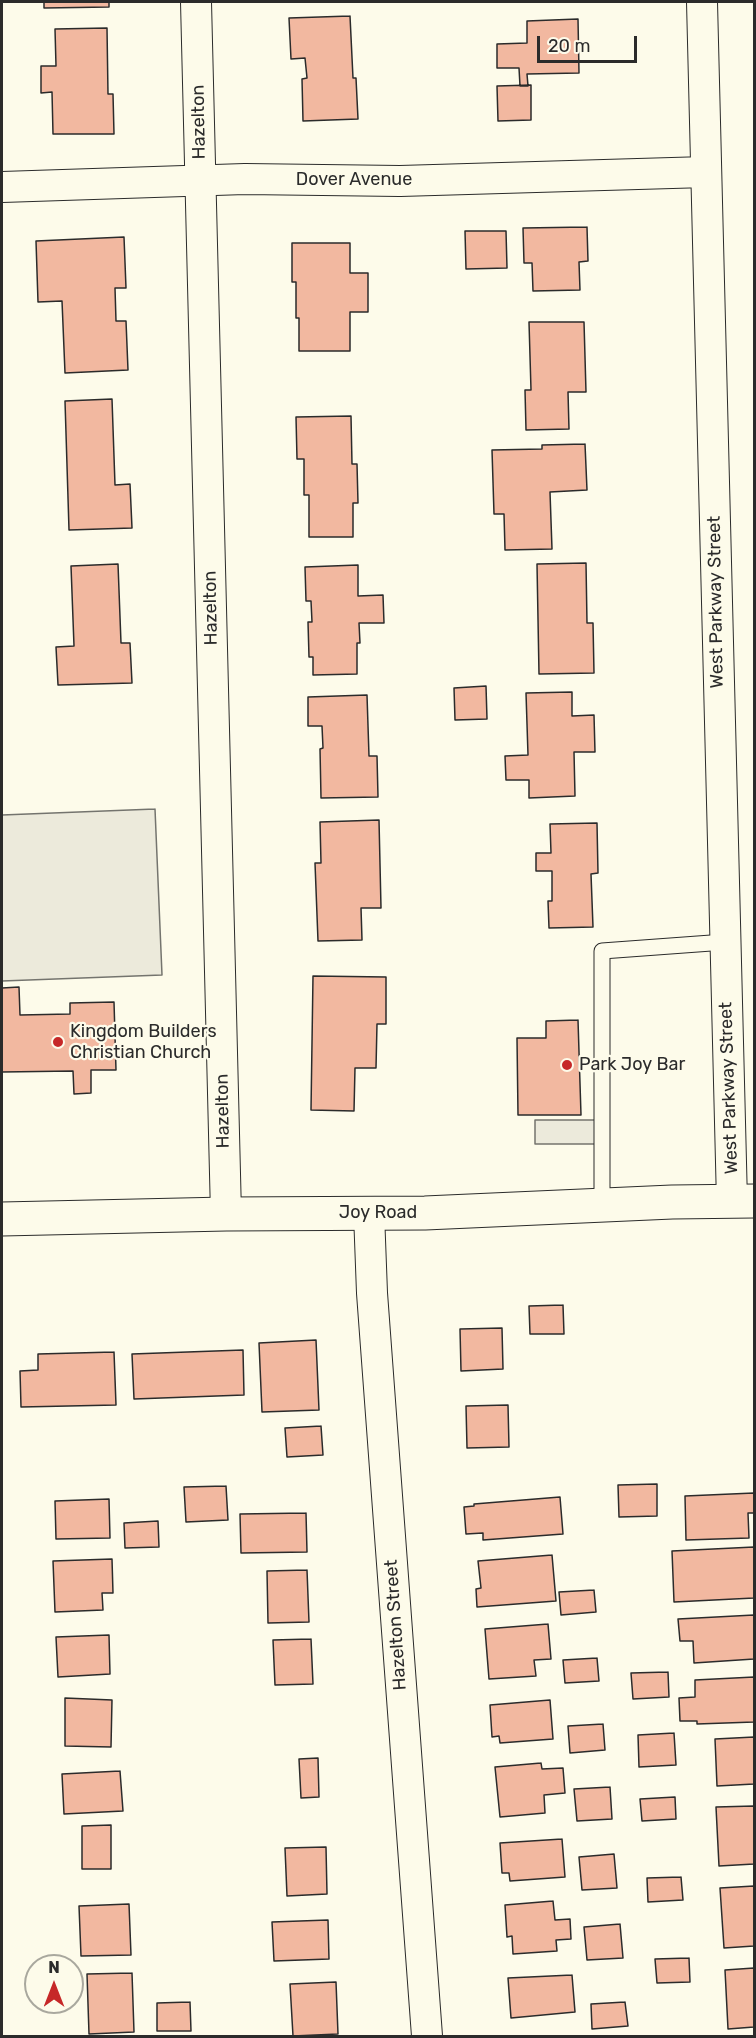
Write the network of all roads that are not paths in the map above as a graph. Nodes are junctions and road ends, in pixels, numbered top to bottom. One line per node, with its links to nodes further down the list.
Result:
1 (196, 2): 4 (street, Hazelton)
2 (702, 2): 3 (street, West Parkway Street)
3 (706, 172): 4 (street, Dover Avenue); 6 (street, West Parkway Street)
4 (200, 180): 5 (street, Dover Avenue); 10 (street, Hazelton)
5 (2, 187)
6 (725, 942): 7 (street, West Parkway Street); 8 (lane)
7 (743, 1201): 8 (main road, Joy Road)
8 (602, 1205): 9 (main road, Joy Road)
9 (369, 1213): 10 (main road, Joy Road); 12 (street, Hazelton Street)
10 (226, 1214): 11 (main road, Joy Road)
11 (2, 1219)
12 (427, 2037)

